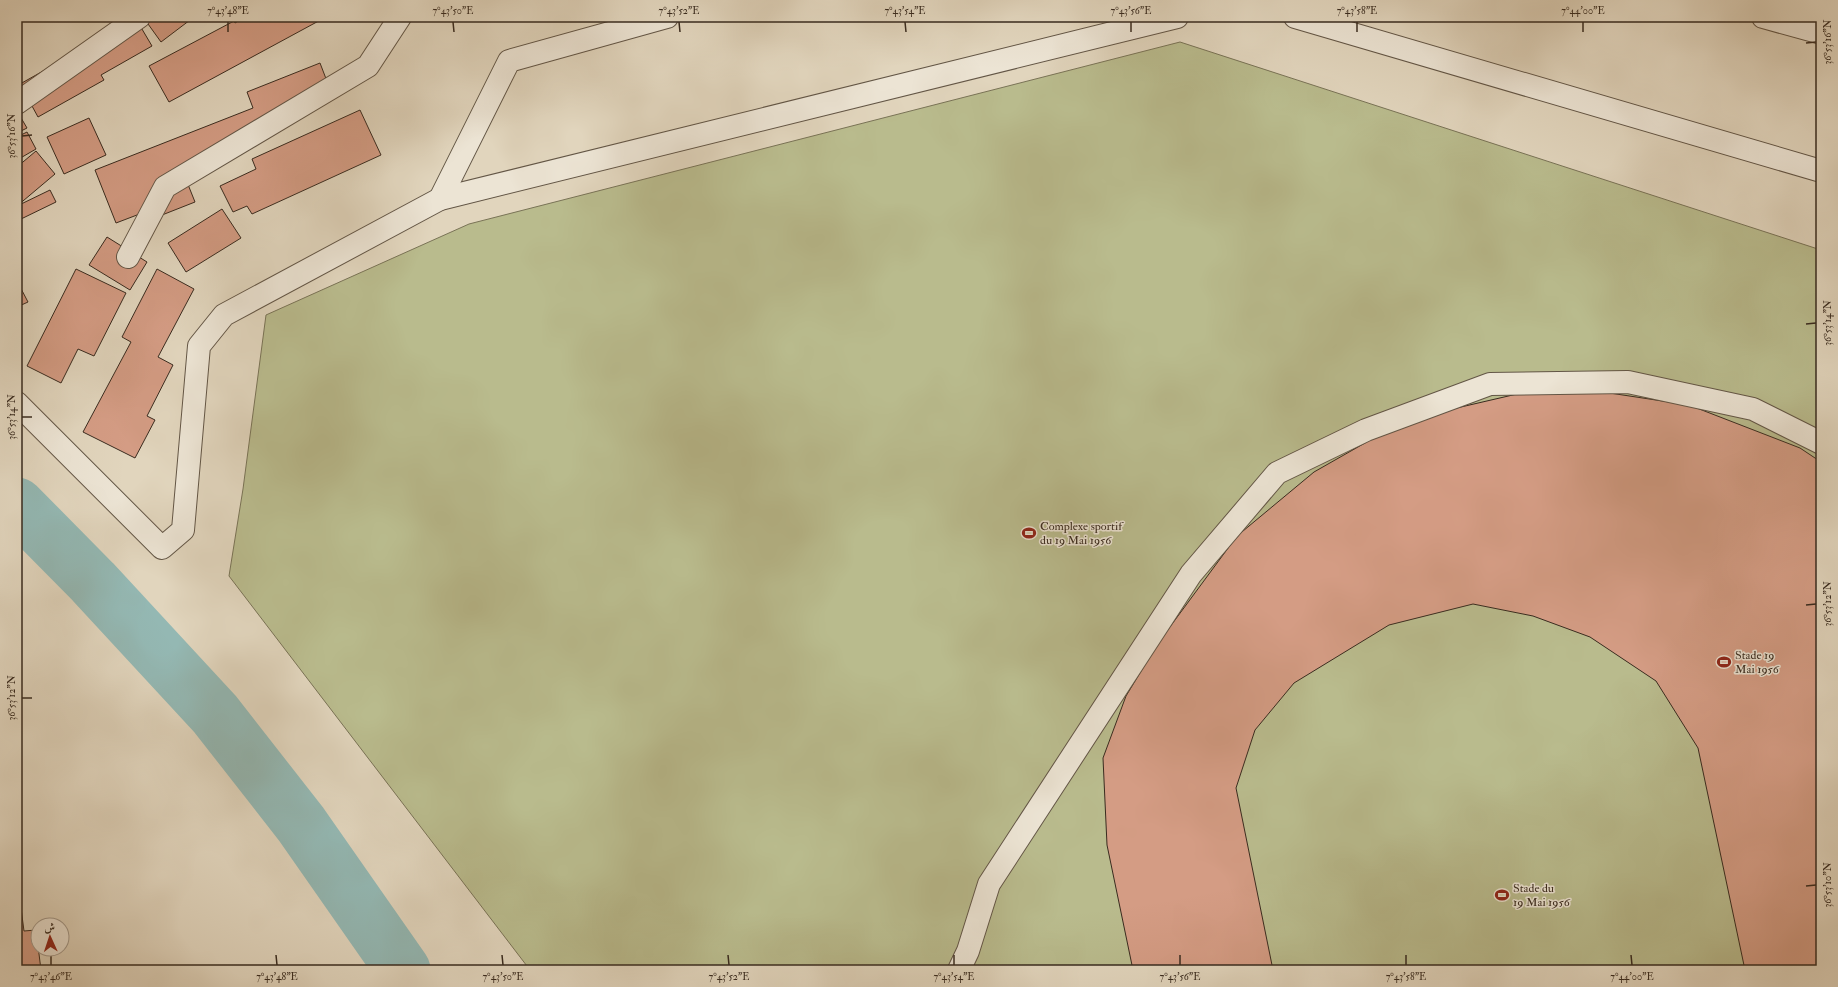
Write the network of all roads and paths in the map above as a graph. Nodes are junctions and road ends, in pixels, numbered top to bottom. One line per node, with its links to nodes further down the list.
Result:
1 (139, 17): 8 (street)
2 (400, 17): 11 (street)
3 (667, 17): 10 (street)
4 (1177, 17): 10 (street)
5 (1295, 17): 9 (street)
6 (1763, 17): 7 (street)
7 (1821, 33)
8 (17, 103)
9 (1821, 171)
10 (440, 199): 12 (street)
11 (128, 257)
12 (17, 403)
13 (1821, 443): 14 (street)
14 (959, 970)

